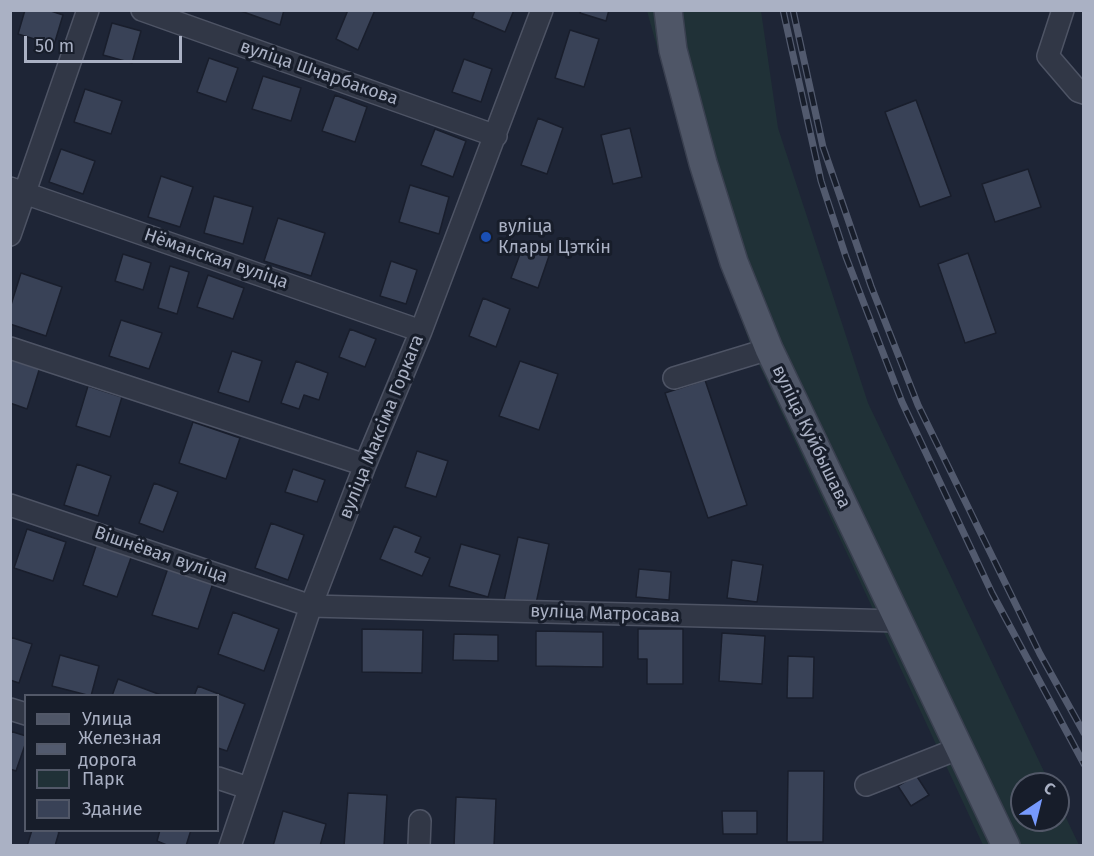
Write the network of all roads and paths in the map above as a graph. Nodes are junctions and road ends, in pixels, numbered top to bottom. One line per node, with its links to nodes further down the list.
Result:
1 (87, 10): 8 (street)
2 (142, 10): 7 (street, вуліца Шчарбакова)
3 (543, 10): 7 (street, вуліца Максіма Горкага)
4 (668, 10): 12 (main road, вуліца Куйбышава)
5 (1063, 10): 6 (street)
6 (1083, 93)
7 (496, 136): 10 (street, вуліца Максіма Горкага)
8 (18, 190): 9 (street); 10 (street, Нёманская вуліца)
9 (10, 235)
10 (421, 331): 14 (street, вуліца Максіма Горкага)
11 (10, 348): 14 (street)
12 (769, 349): 13 (street); 17 (main road, вуліца Куйбышава)
13 (674, 378)
14 (365, 465): 16 (street, вуліца Максіма Горкага)
15 (10, 505): 16 (street, Вішнёвая вуліца)
16 (311, 606): 17 (street, вуліца Матросава); 21 (street, вуліца Максіма Горкага)
17 (899, 621): 18 (main road, вуліца Куйбышава)
18 (960, 748): 20 (street); 25 (main road, вуліца Куйбышава)
19 (219, 778): 21 (street)
20 (866, 785)
21 (248, 788): 23 (street, вуліца Максіма Горкага)
22 (420, 821): 24 (street)
23 (230, 846)
24 (419, 846)
25 (1006, 846)

